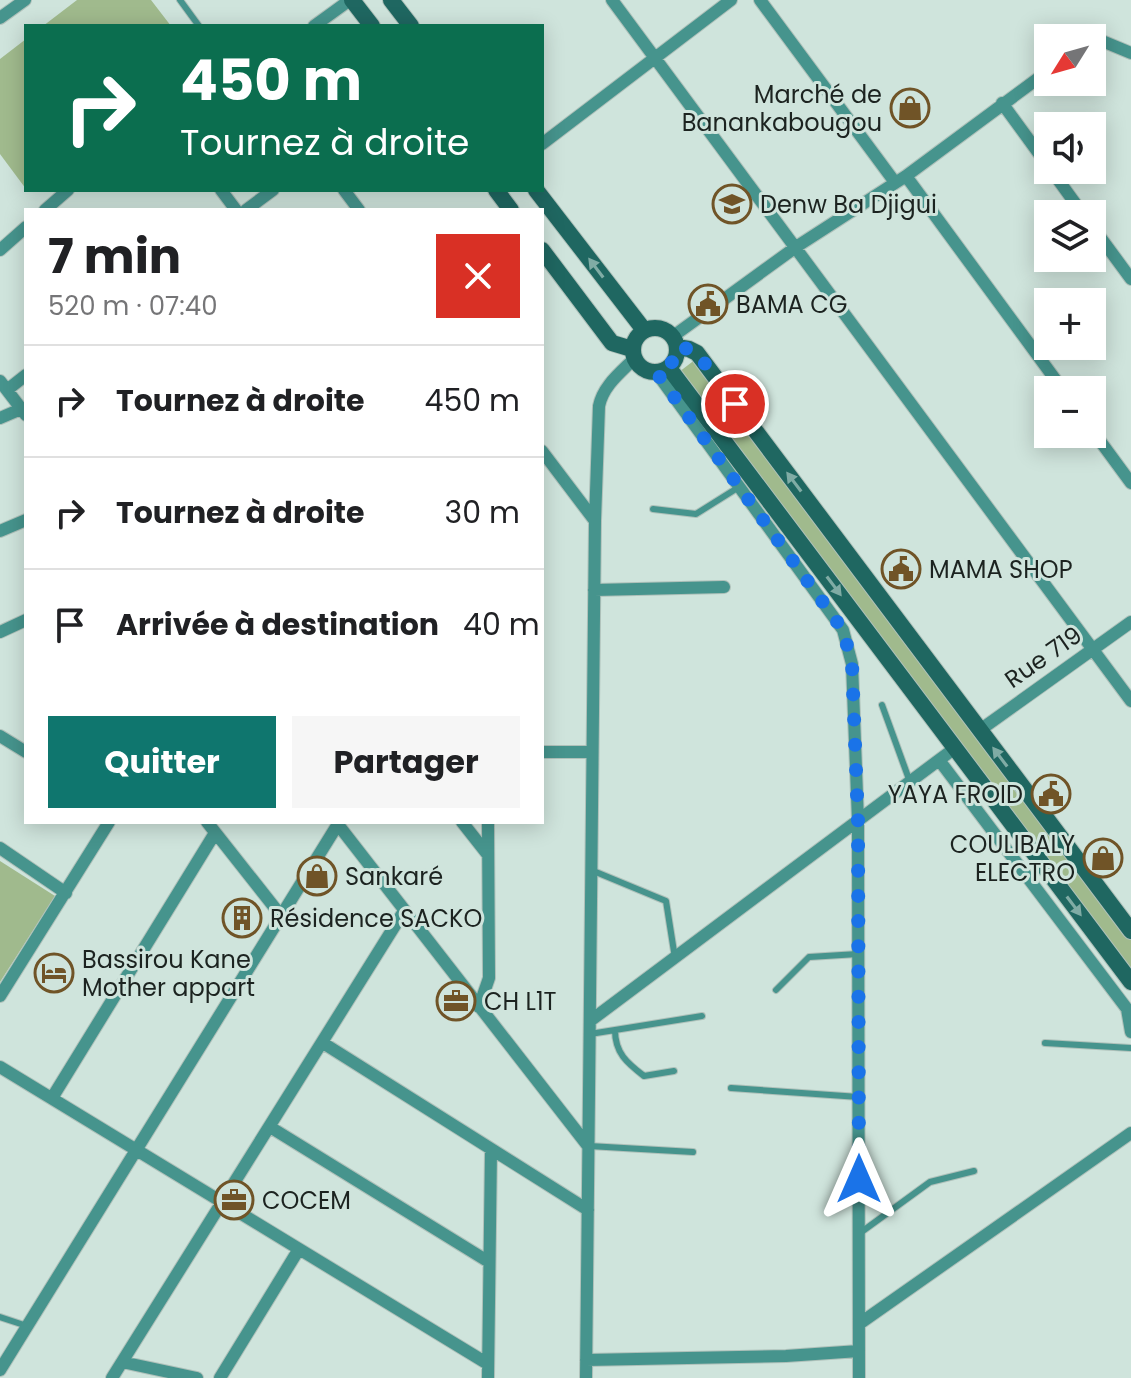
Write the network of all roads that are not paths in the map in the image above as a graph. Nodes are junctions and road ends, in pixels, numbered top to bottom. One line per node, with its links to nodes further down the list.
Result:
1 (25, 0): 8 (street)
2 (180, 0): 9 (lane)
3 (351, 0): 10 (street); 11 (main road)
4 (391, 0): 12 (main road)
5 (612, 0): 15 (street)
6 (731, 0): 15 (street)
7 (760, 0): 20 (street)
8 (0, 18)
9 (198, 24)
10 (317, 24)
11 (370, 24)
12 (409, 24)
13 (1106, 43): 14 (street)
14 (1131, 53)
15 (656, 57): 18 (street); 28 (street)
16 (1034, 81): 17 (street)
17 (1002, 103): 19 (street); 20 (street)
18 (544, 142)
19 (1034, 146)
20 (900, 178): 28 (street); 37 (street)
21 (66, 192): 24 (street)
22 (270, 192): 25 (street)
23 (538, 192): 32 (main road, one-way to 23)
24 (47, 208)
25 (249, 208)
26 (24, 229): 29 (street)
27 (1106, 245): 31 (street)
28 (796, 247): 33 (street); 54 (street)
29 (0, 250)
30 (544, 253): 34 (main road)
31 (1131, 279)
32 (644, 330): 33 (main road); 34 (main road)
33 (674, 342): 35 (main road); 57 (main road, one-way to 33)
34 (633, 354): 35 (main road); 47 (street)
35 (662, 370): 44 (street); 59 (main road, one-way to 59)
36 (24, 376): 38 (street)
37 (1052, 376)
38 (3, 386): 39 (street)
39 (24, 412): 40 (street)
40 (0, 418)
41 (1105, 448): 43 (street)
42 (544, 454): 47 (street)
43 (1131, 483)
44 (739, 487): 45 (lane); 65 (street)
45 (653, 509)
46 (24, 521): 48 (street)
47 (595, 521): 50 (street)
48 (0, 531)
49 (724, 587): 50 (street)
50 (594, 590): 62 (street)
51 (24, 621): 53 (street)
52 (1131, 622): 54 (street, Rue 719)
53 (0, 632)
54 (1093, 649): 55 (street); 57 (street, Rue 719)
55 (1131, 701)
56 (882, 705): 64 (lane)
57 (980, 730): 78 (main road, one-way to 57)
58 (0, 736): 60 (street)
59 (955, 748): 63 (street); 81 (main road, one-way to 81)
60 (24, 751)
61 (544, 752): 62 (street)
62 (592, 752): 74 (street)
63 (939, 760): 64 (street); 88 (street)
64 (910, 782): 65 (street)
65 (858, 821): 79 (street); 80 (street)
66 (108, 824): 75 (street)
67 (336, 824): 77 (street)
68 (338, 824): 76 (street)
69 (464, 824): 73 (street)
70 (488, 824): 73 (street)
71 (211, 827): 77 (street); 96 (street)
72 (0, 848): 75 (street)
73 (488, 855): 84 (street)
74 (591, 870): 80 (lane); 86 (street)
75 (66, 893): 83 (street)
76 (404, 911): 84 (street); 89 (street)
77 (282, 917): 101 (street)
78 (1131, 931)
79 (858, 954): 82 (lane); 95 (street)
80 (675, 958): 86 (street)
81 (1131, 982)
82 (776, 990)
83 (0, 996)
84 (479, 1007): 99 (street)
85 (702, 1016): 87 (lane)
86 (590, 1028): 87 (lane); 99 (street)
87 (615, 1030): 93 (lane)
88 (1131, 1032)
89 (323, 1043): 97 (street); 100 (street)
90 (1045, 1043): 91 (lane)
91 (1131, 1048)
92 (0, 1067): 96 (street)
93 (674, 1071)
94 (731, 1088): 95 (lane)
95 (859, 1097): 106 (street)
96 (52, 1098): 101 (street)
97 (270, 1127): 104 (street); 108 (street)
98 (1131, 1133): 110 (street)
99 (588, 1146): 102 (lane); 105 (street)
100 (491, 1149): 105 (street); 108 (street)
101 (137, 1150): 104 (street); 111 (street)
102 (693, 1152)
103 (974, 1171): 106 (lane)
104 (224, 1203): 107 (street); 114 (street)
105 (588, 1210): 113 (street)
106 (859, 1234): 110 (street)
107 (299, 1249): 115 (street); 119 (street)
108 (489, 1262): 115 (street)
109 (0, 1317): 111 (lane)
110 (859, 1324): 112 (street)
111 (28, 1326): 116 (street)
112 (859, 1351): 113 (street); 122 (street)
113 (586, 1360): 121 (street)
114 (122, 1362): 117 (street); 118 (street)
115 (488, 1364): 120 (street)
116 (0, 1370)
117 (112, 1378)
118 (197, 1378)
119 (220, 1378)
120 (488, 1378)
121 (586, 1378)
122 (859, 1378)

